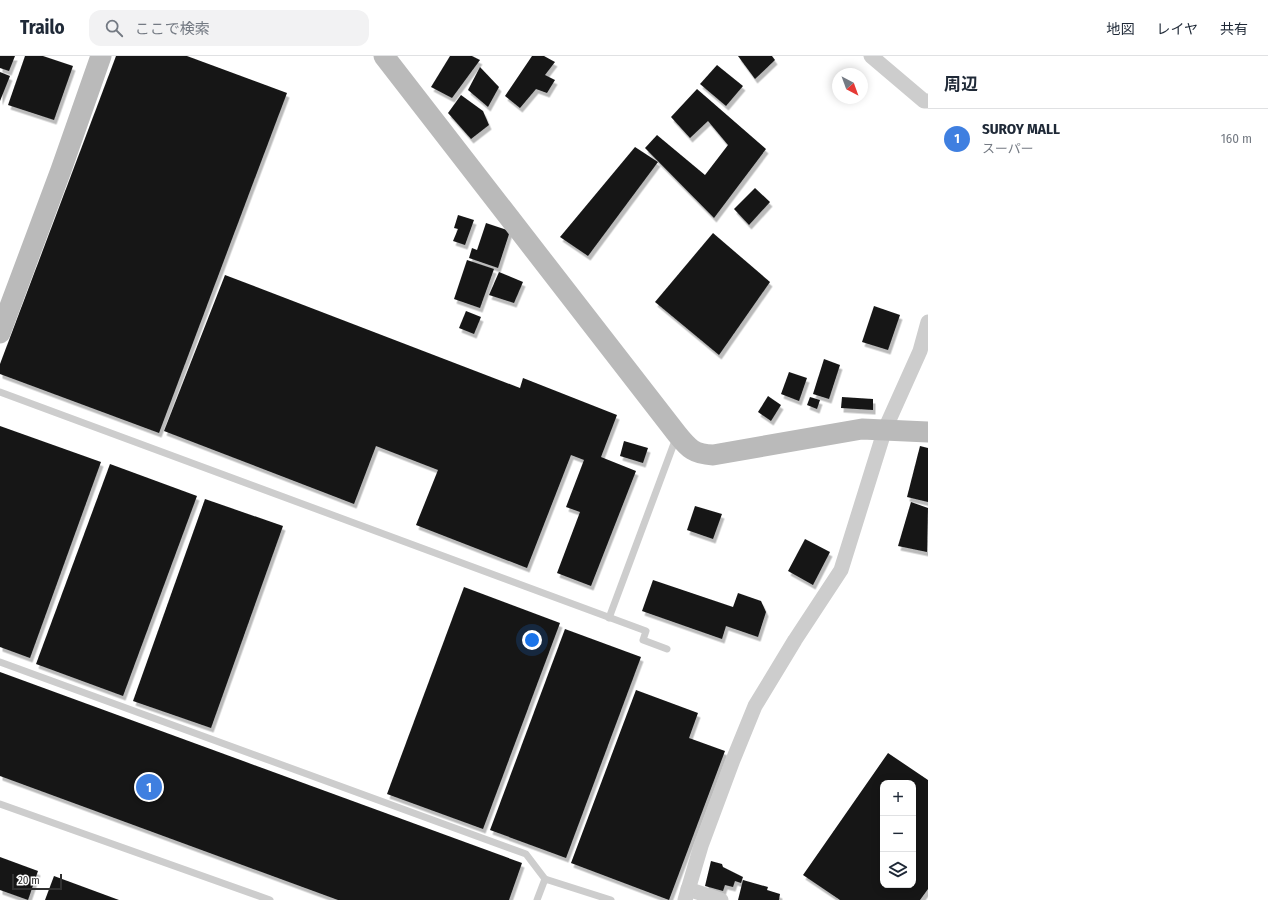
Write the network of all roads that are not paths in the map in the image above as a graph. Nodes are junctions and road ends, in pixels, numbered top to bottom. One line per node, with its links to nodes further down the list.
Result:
1 (100, 56): 6 (street)
2 (384, 56): 10 (street)
3 (871, 56): 4 (street)
4 (928, 101)
5 (928, 322): 8 (street)
6 (0, 333)
7 (0, 392): 11 (lane)
8 (885, 429): 9 (street); 10 (street); 16 (street)
9 (928, 432)
10 (677, 434): 11 (lane)
11 (609, 618): 12 (lane)
12 (667, 649)
13 (0, 662): 15 (lane)
14 (0, 804): 17 (lane)
15 (545, 880): 18 (lane); 19 (lane)
16 (687, 894): 20 (street)
17 (270, 900)
18 (537, 900)
19 (611, 900)
20 (721, 900)

